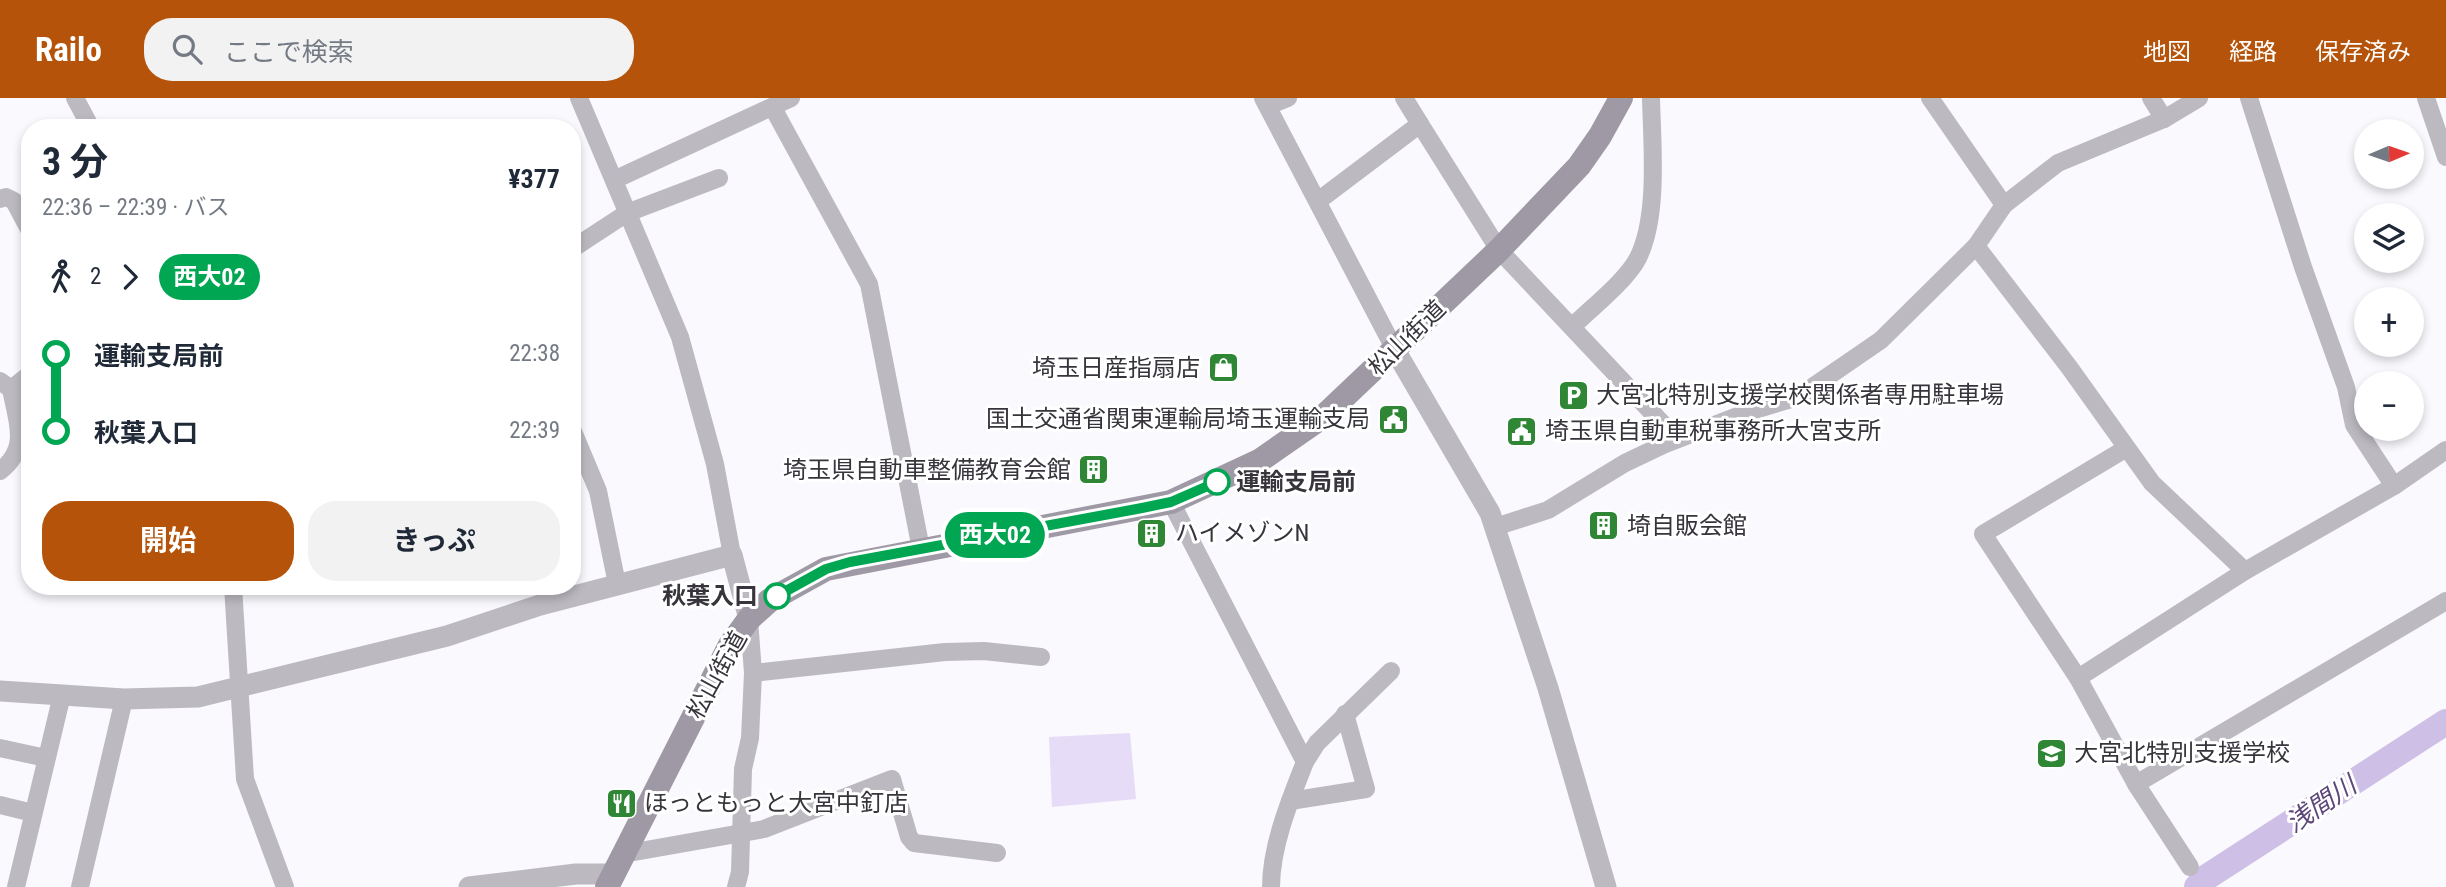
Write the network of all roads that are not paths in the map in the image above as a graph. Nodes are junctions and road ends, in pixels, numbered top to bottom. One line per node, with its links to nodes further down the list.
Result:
1 (75, 98): 15 (street)
2 (579, 98): 20 (street)
3 (791, 98): 14 (street)
4 (1288, 98): 13 (street)
5 (1404, 98): 17 (street)
6 (1620, 98): 28 (main road, 松山街道)
7 (1651, 98): 29 (street)
8 (1930, 98): 23 (street)
9 (2151, 98): 16 (street)
10 (2199, 98): 16 (street)
11 (2249, 98): 37 (street)
12 (2426, 98): 18 (street)
13 (1265, 102): 22 (street)
14 (773, 108): 20 (street); 40 (street)
15 (86, 119)
16 (2164, 119): 23 (street)
17 (1420, 124): 22 (street); 28 (street)
18 (2446, 157)
19 (719, 178): 25 (street)
20 (614, 180): 25 (street)
21 (0, 200): 24 (street)
22 (1318, 201): 30 (street)
23 (2004, 205): 27 (street)
24 (21, 214)
25 (627, 214): 26 (street); 41 (street)
26 (581, 243)
27 (1976, 246): 32 (street); 33 (street)
28 (1499, 250): 29 (street); 30 (main road, 松山街道)
29 (1572, 327): 32 (street)
30 (1395, 350): 38 (main road, 松山街道); 39 (street)
31 (5, 385): 36 (street)
32 (1677, 439): 39 (street)
33 (2125, 449): 42 (street); 50 (street)
34 (2446, 450): 37 (street)
35 (581, 460): 43 (street)
36 (0, 471)
37 (2394, 486): 42 (street)
38 (1171, 502): 40 (main road, 松山街道); 58 (street)
39 (1495, 527): 73 (street)
40 (921, 549): 46 (main road, 松山街道)
41 (732, 555): 43 (street); 46 (street)
42 (2245, 571): 50 (street)
43 (617, 584): 51 (street)
44 (233, 595): 51 (street)
45 (2446, 601): 59 (street)
46 (749, 619): 49 (street); 66 (main road, 松山街道)
47 (1041, 657): 49 (street)
48 (1391, 671): 55 (street)
49 (753, 673): 63 (street)
50 (2078, 678): 59 (street)
51 (238, 688): 54 (street); 69 (street)
52 (0, 691): 53 (street)
53 (62, 695): 54 (street); 57 (street)
54 (124, 699): 68 (street)
55 (1345, 714): 58 (street); 60 (street)
56 (0, 748): 57 (street)
57 (46, 758): 62 (street)
58 (1305, 762): 60 (street)
59 (2136, 784): 65 (street)
60 (1290, 802): 72 (street)
61 (0, 805): 62 (street)
62 (33, 813): 67 (street)
63 (742, 834): 64 (street); 66 (street); 71 (street)
64 (997, 853)
65 (2189, 867)
66 (611, 878): 70 (street)
67 (16, 887)
68 (80, 887)
69 (285, 887)
70 (469, 887)
71 (736, 887)
72 (1271, 887)
73 (1606, 887)

